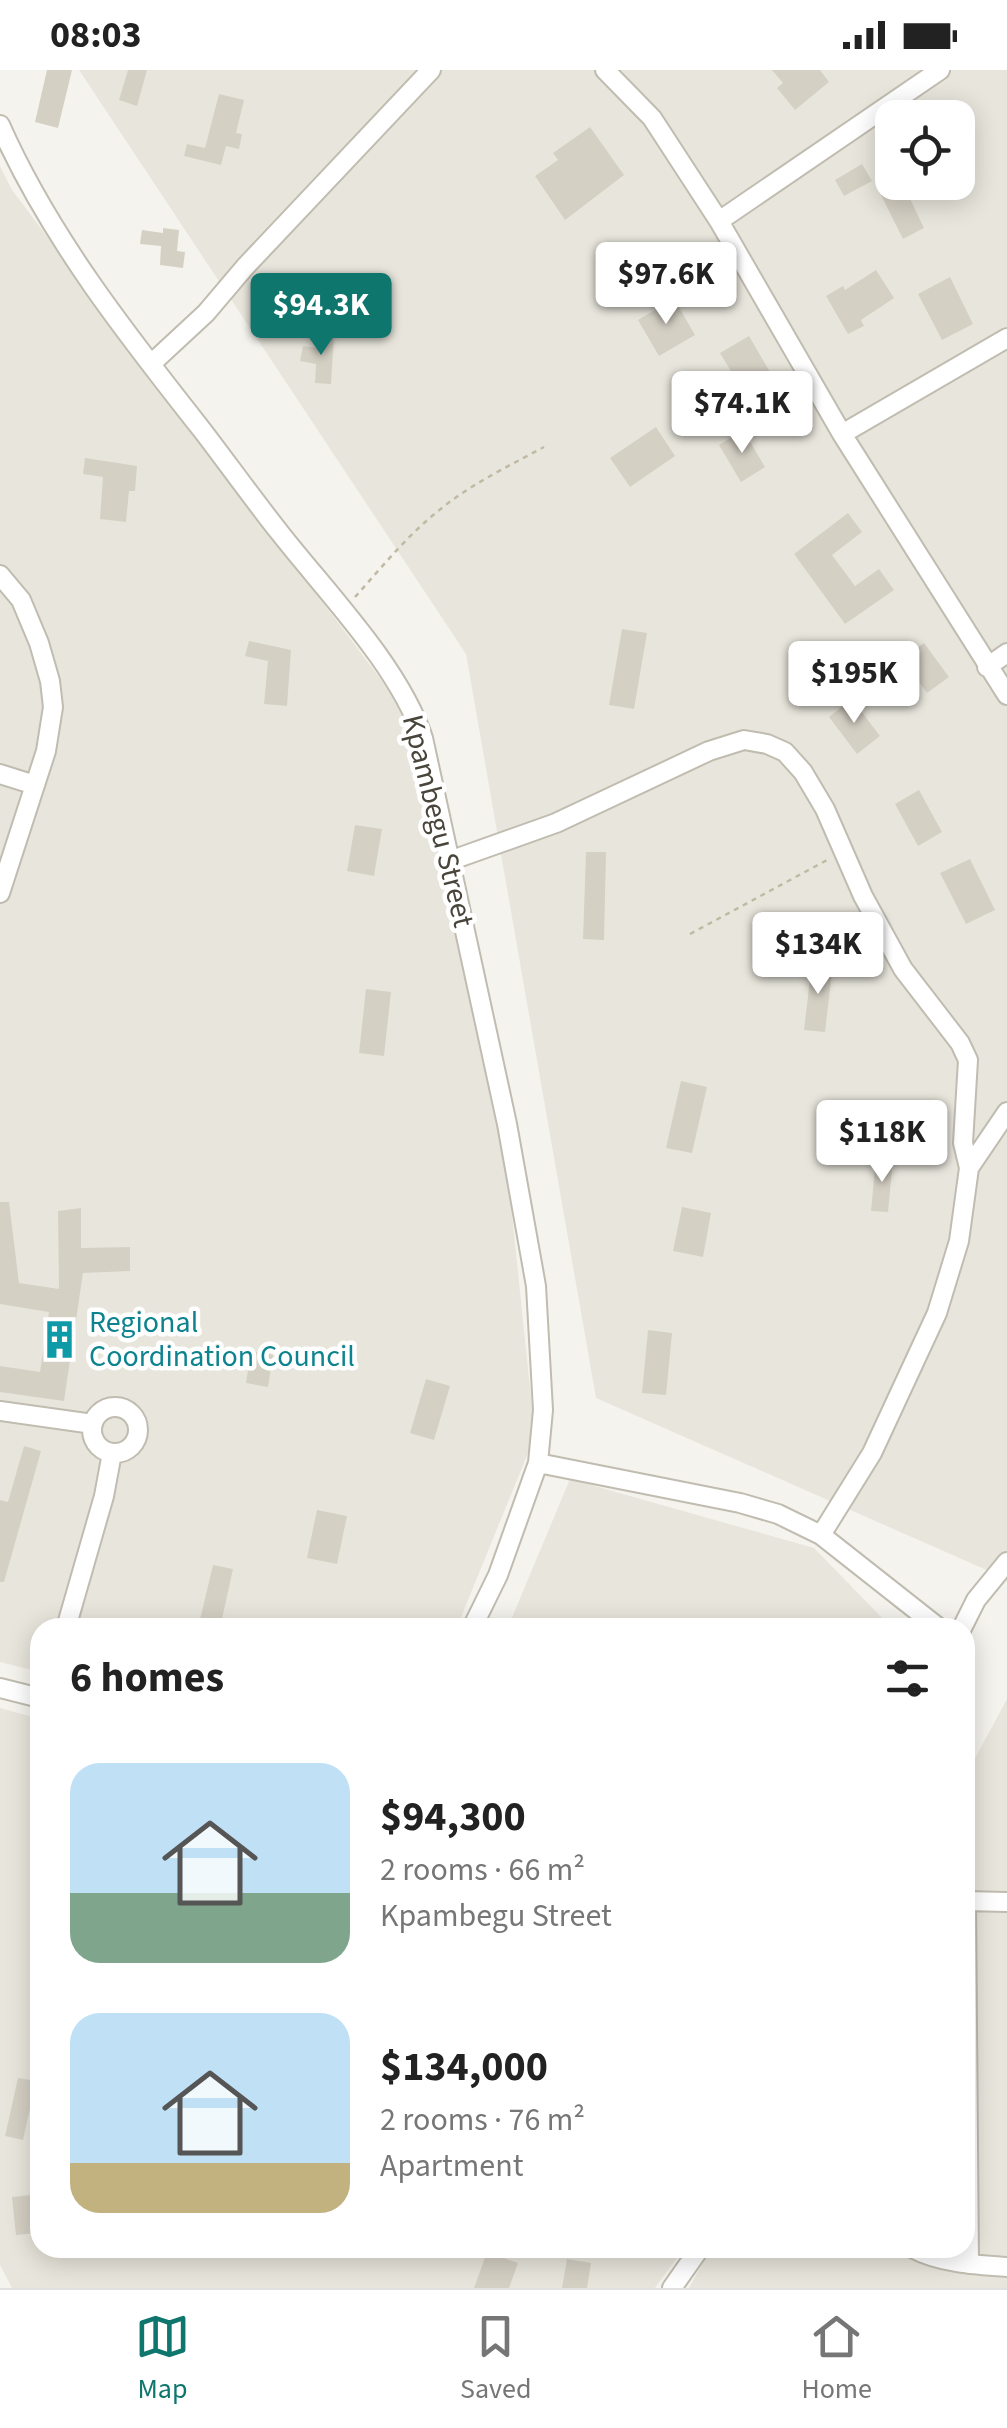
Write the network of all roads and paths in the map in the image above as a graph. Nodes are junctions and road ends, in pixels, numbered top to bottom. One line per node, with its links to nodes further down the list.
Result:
1 (431, 70): 7 (street)
2 (605, 70): 5 (street)
3 (940, 70): 5 (street)
4 (0, 125): 7 (street, Kpambegu Street)
5 (718, 221): 8 (street)
6 (1007, 338): 8 (street)
7 (150, 364): 11 (street, Kpambegu Street)
8 (842, 434): 13 (street)
9 (544, 446): 11 (path)
10 (0, 575): 16 (street)
11 (342, 612): 18 (street, Kpambegu Street)
12 (1007, 653): 13 (street)
13 (987, 666): 14 (street)
14 (1007, 695)
15 (0, 774): 16 (street)
16 (34, 785): 19 (street)
17 (844, 851): 18 (street); 20 (path); 22 (street)
18 (452, 860): 26 (street, Kpambegu Street)
19 (0, 893)
20 (690, 934)
21 (1007, 1112): 22 (street)
22 (969, 1168): 27 (street)
23 (0, 1411): 24 (street)
24 (93, 1424): 25 (street); 25 (street)
25 (112, 1453): 29 (street)
26 (538, 1463): 27 (street); 30 (street, Kpambegu Street)
27 (820, 1534): 31 (street)
28 (1007, 1562): 32 (street)
29 (69, 1618)
30 (477, 1618)
31 (927, 1618)
32 (967, 1618)
33 (0, 1688): 34 (street)
34 (30, 1696)
35 (975, 1901): 36 (street)
36 (1007, 1902)
37 (693, 2258): 42 (street)
38 (943, 2258): 40 (street)
39 (969, 2258): 40 (street)
40 (969, 2264): 41 (street)
41 (1007, 2267)
42 (672, 2288)

